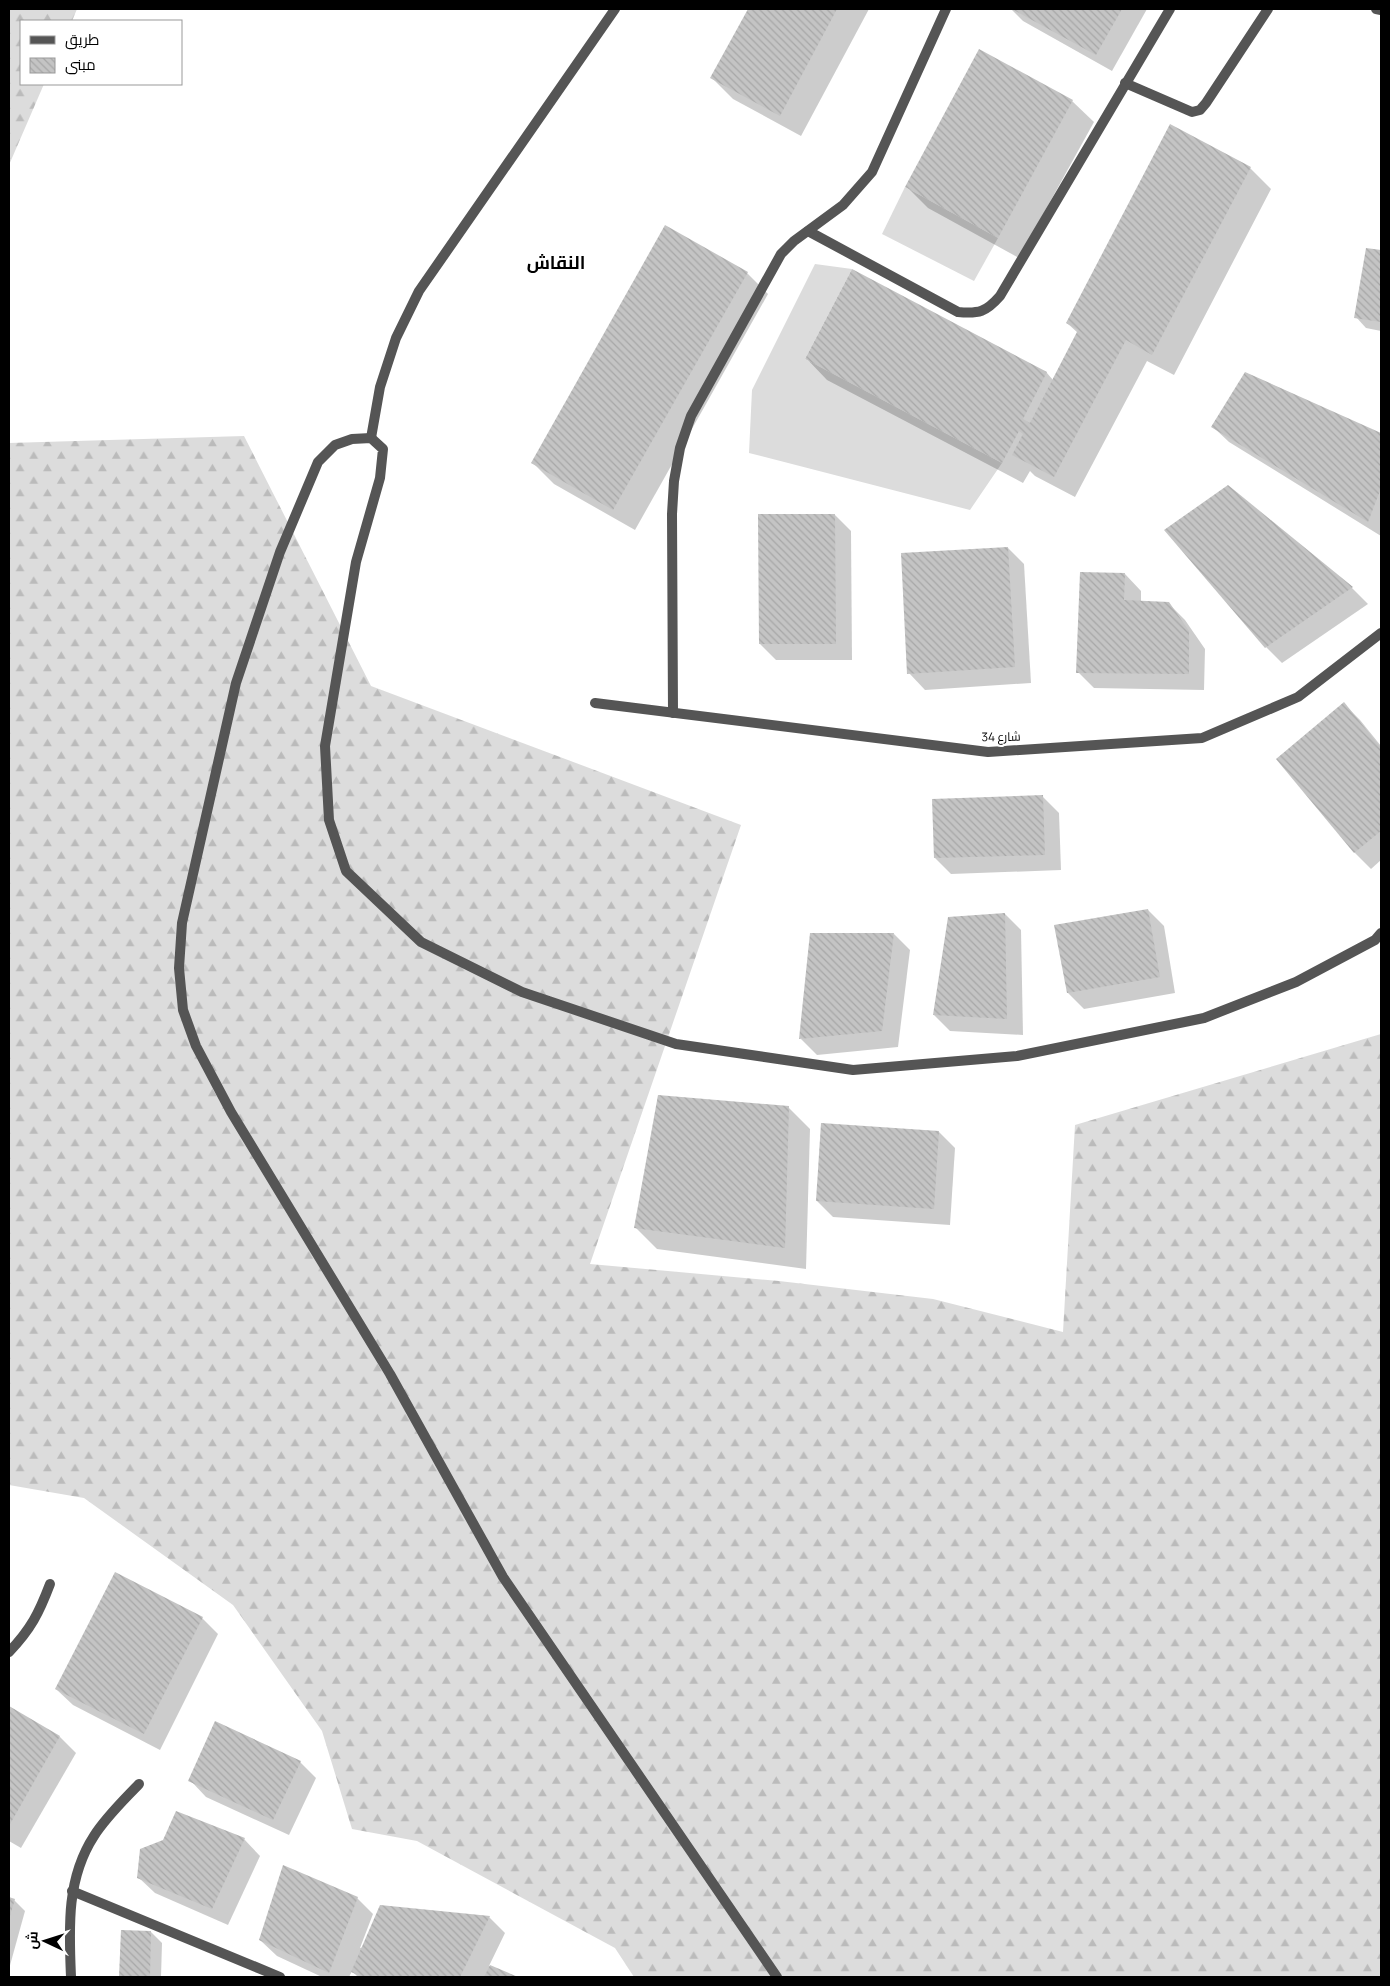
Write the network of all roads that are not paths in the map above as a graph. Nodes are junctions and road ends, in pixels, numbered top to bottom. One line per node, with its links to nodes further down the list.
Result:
1 (616, 9): 9 (street)
2 (946, 9): 8 (street)
3 (1170, 9): 7 (street)
4 (1268, 9): 7 (street)
5 (1376, 9): 6 (street)
6 (1381, 10)
7 (1125, 84): 8 (street)
8 (808, 231): 12 (street)
9 (371, 438): 13 (street); 20 (street)
10 (1381, 633): 12 (street, شارع 34)
11 (595, 703): 12 (street, شارع 34)
12 (673, 713)
13 (1381, 933)
14 (50, 1584): 15 (street)
15 (9, 1652)
16 (139, 1784): 17 (street)
17 (72, 1891): 18 (street); 19 (street)
18 (71, 1977)
19 (280, 1977)
20 (777, 1977)

